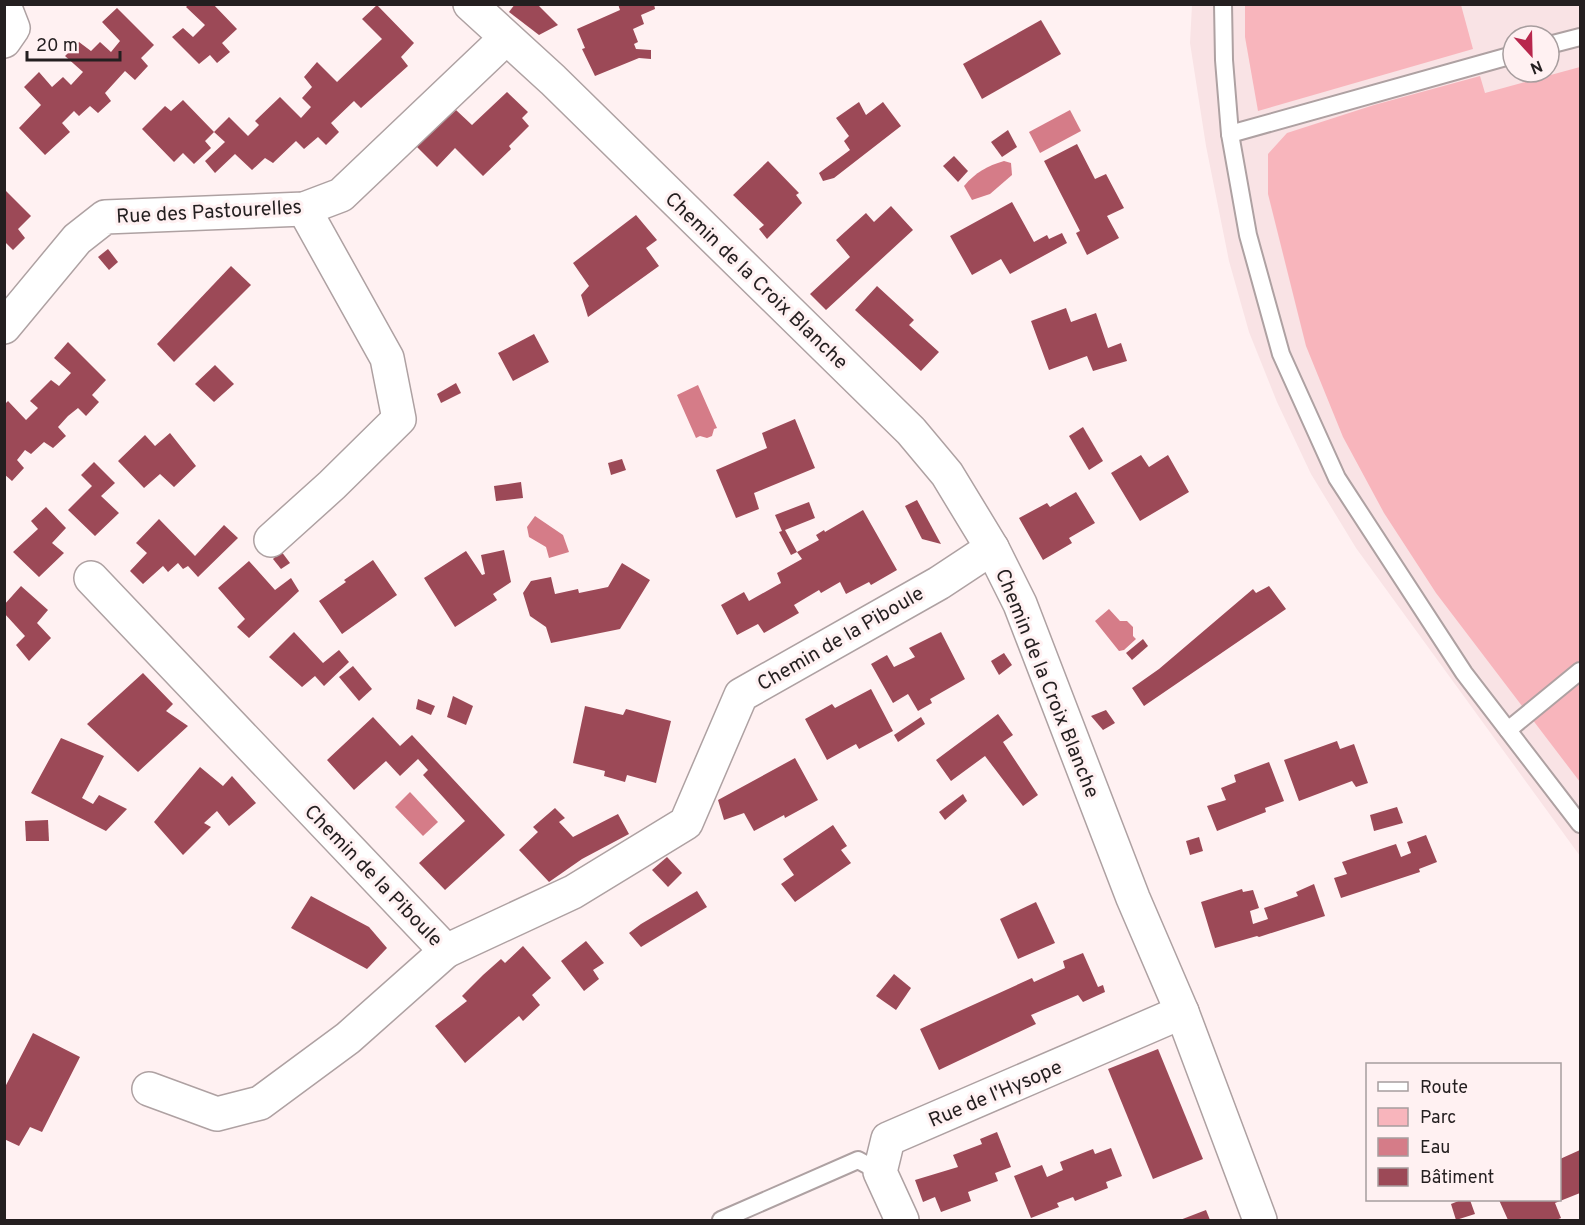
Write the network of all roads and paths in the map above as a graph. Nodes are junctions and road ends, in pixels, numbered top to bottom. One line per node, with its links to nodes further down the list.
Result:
1 (470, 4): 5 (street, Chemin de la Croix Blanche)
2 (1223, 4): 9 (lane)
3 (4, 5): 6 (street)
4 (1581, 37): 7 (lane)
5 (506, 38): 10 (street, Rue des Pastourelles); 13 (street, Chemin de la Croix Blanche)
6 (4, 41)
7 (1561, 42)
8 (1501, 58): 9 (lane)
9 (1230, 134): 16 (lane)
10 (304, 209): 11 (street, Rue des Pastourelles); 12 (street)
11 (4, 327)
12 (271, 540)
13 (992, 548): 18 (street, Chemin de la Piboule); 19 (street, Chemin de la Croix Blanche)
14 (91, 578): 18 (street, Chemin de la Piboule)
15 (1581, 671): 16 (lane)
16 (1508, 730): 17 (lane)
17 (1581, 824)
18 (446, 951): 20 (street)
19 (1182, 1012): 21 (street, Rue de l'Hysope); 24 (street, Chemin de la Croix Blanche)
20 (149, 1089)
21 (880, 1172): 22 (lane); 23 (street)
22 (721, 1221)
23 (902, 1221)
24 (1260, 1221)

